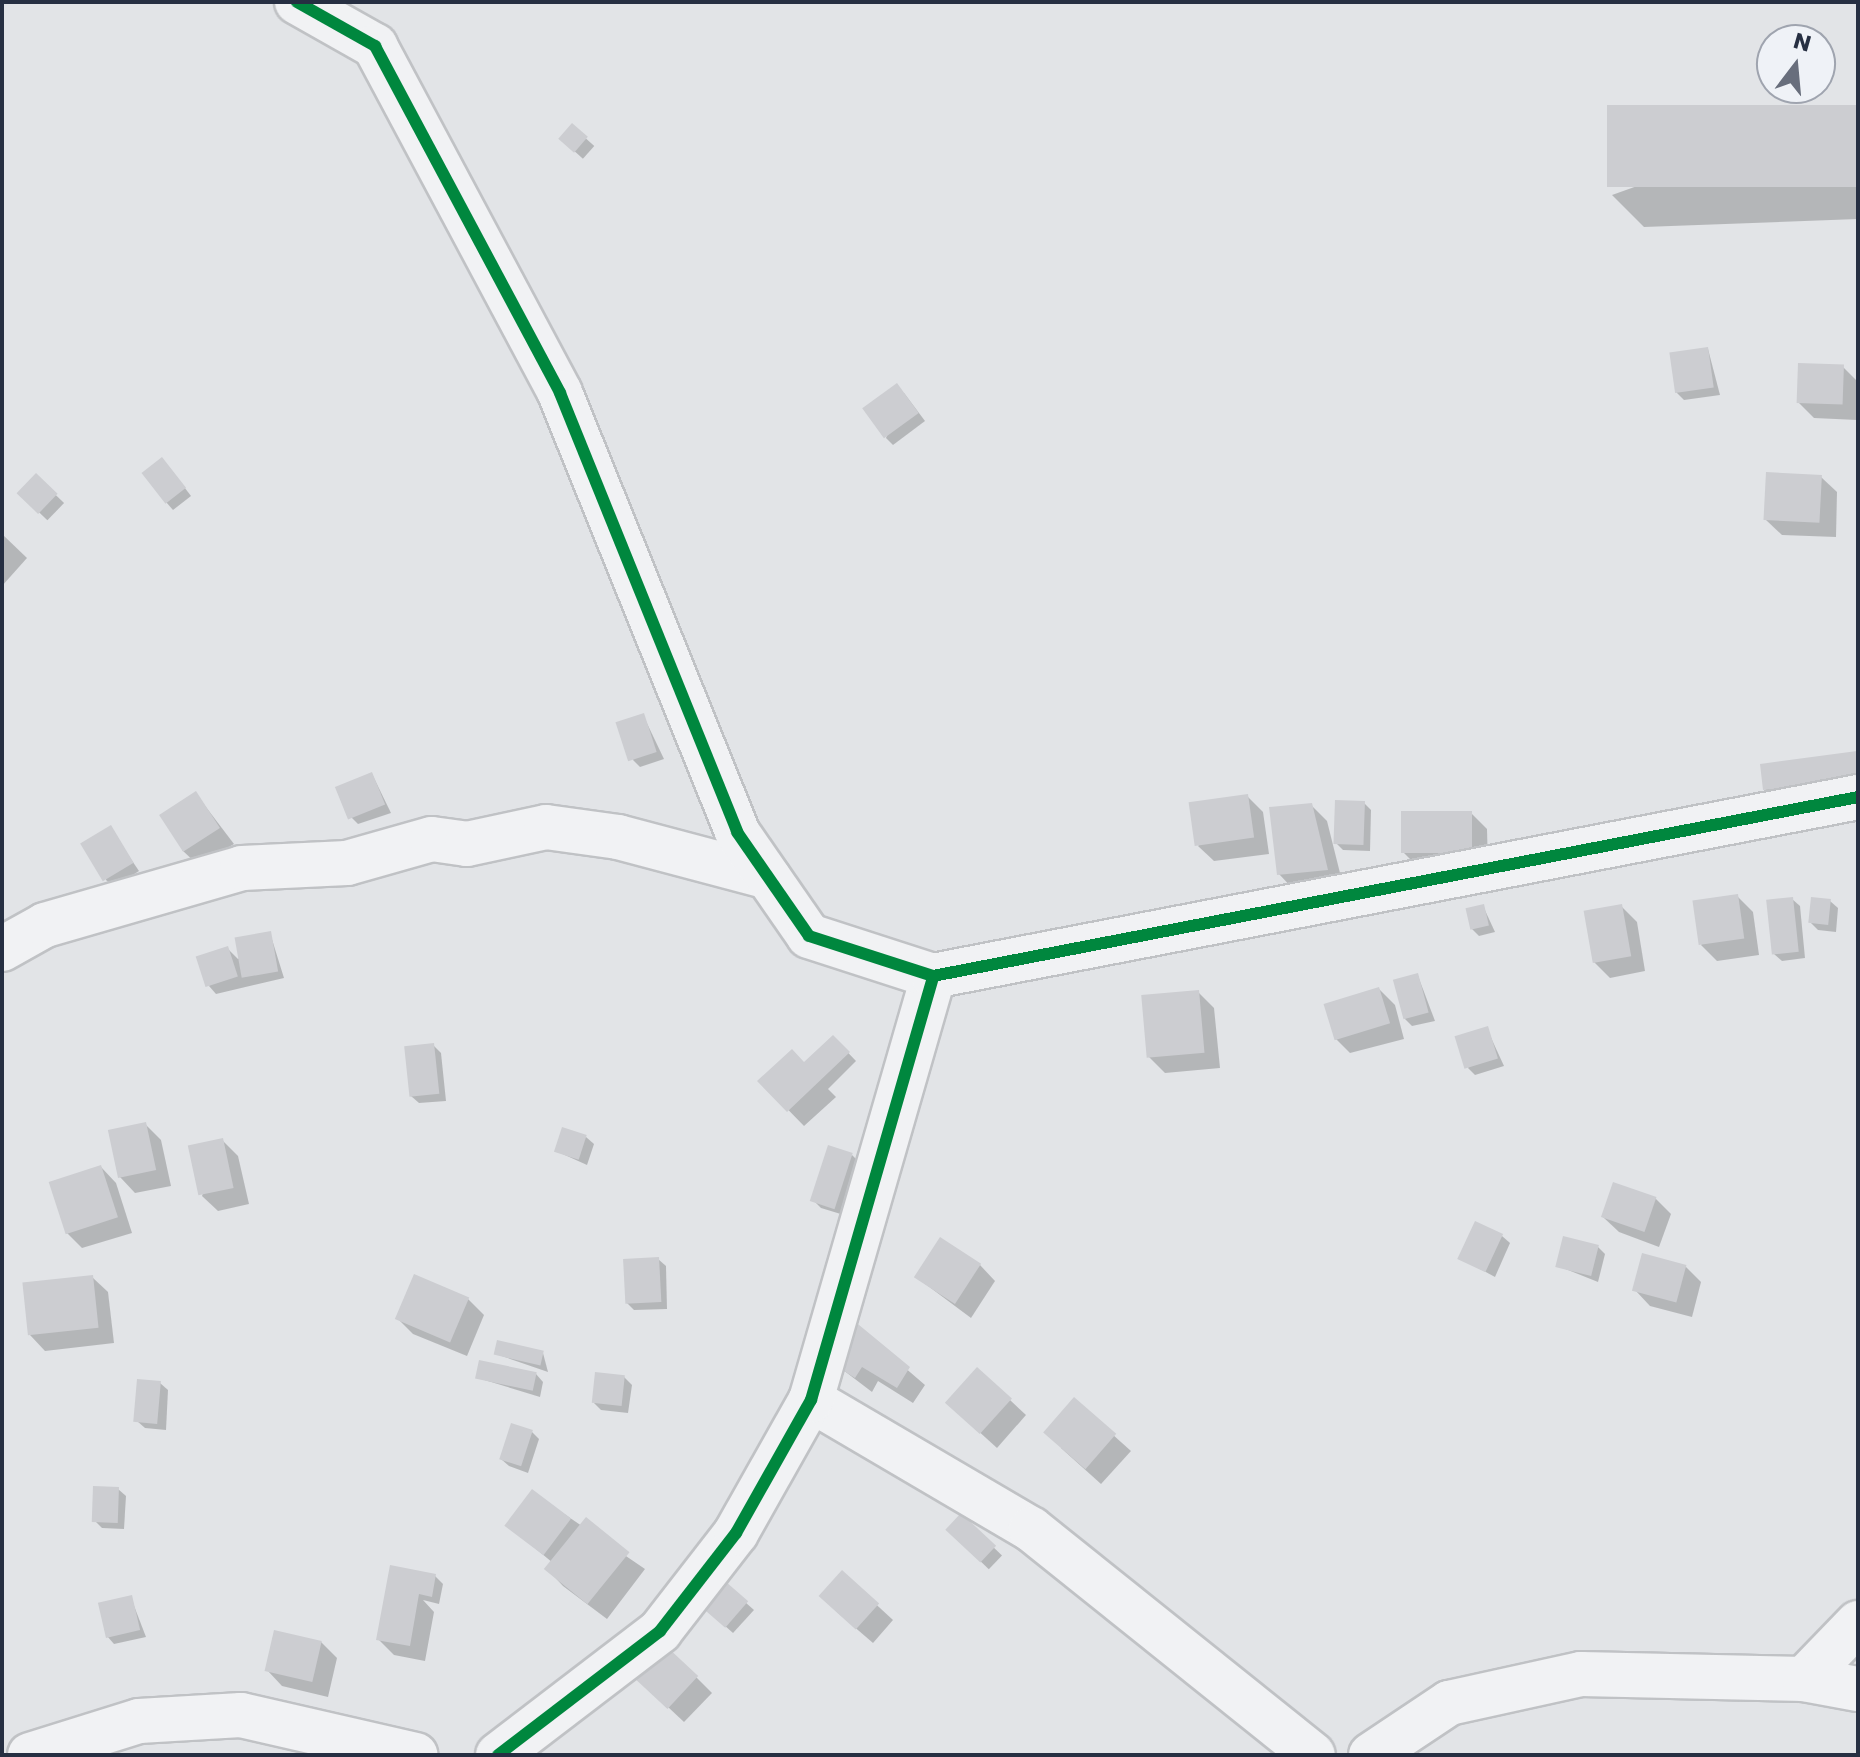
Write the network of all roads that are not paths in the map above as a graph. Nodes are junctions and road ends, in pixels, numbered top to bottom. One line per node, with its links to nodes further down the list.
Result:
1 (297, 2): 3 (street)
2 (1858, 797): 5 (street)
3 (768, 877): 4 (street); 5 (street)
4 (2, 949)
5 (933, 976): 6 (street)
6 (811, 1400): 14 (street); 15 (street)
7 (1858, 1623): 8 (street)
8 (1804, 1679): 9 (street); 16 (street)
9 (1858, 1689)
10 (2, 1736): 11 (street)
11 (8, 1755)
12 (30, 1755): 13 (street)
13 (415, 1755)
14 (498, 1755)
15 (1313, 1755)
16 (1371, 1755)

